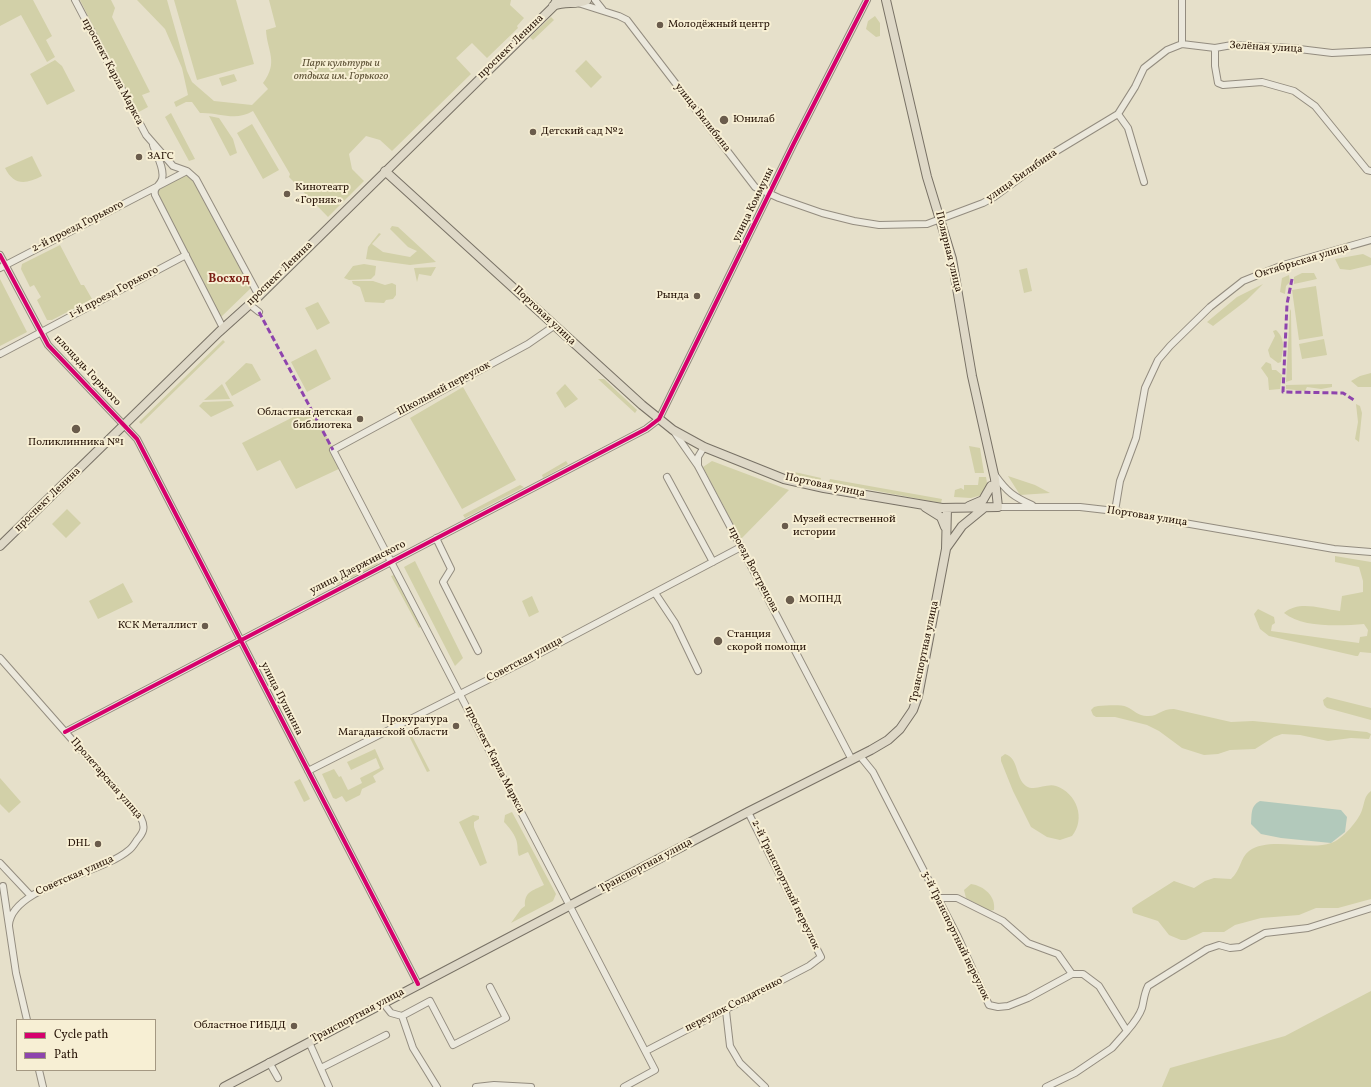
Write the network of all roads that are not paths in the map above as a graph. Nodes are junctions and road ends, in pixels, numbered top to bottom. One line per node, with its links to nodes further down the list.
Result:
1 (75, 0): 14 (street, проспект Карла Маркса)
2 (587, 0): 7 (main road)
3 (596, 0): 9 (street)
4 (867, 0): 20 (street, улица Коммуны)
5 (886, 0): 21 (main road, Полярная улица)
6 (1182, 0): 10 (street)
7 (573, 1): 8 (main road); 9 (street, улица Билибина)
8 (555, 3): 17 (main road, проспект Ленина)
9 (606, 12): 20 (street, улица Билибина)
10 (1182, 44): 11 (street, Зелёная улица); 13 (street, улица Билибина)
11 (1215, 48): 12 (street, Зелёная улица); 15 (street)
12 (1371, 52)
13 (1118, 114): 18 (street); 21 (street, улица Билибина)
14 (152, 143): 16 (street, проспект Карла Маркса); 19 (street, проспект Карла Маркса)
15 (1371, 170)
16 (187, 171): 19 (street); 26 (street, проспект Карла Маркса)
17 (385, 171): 26 (main road, проспект Ленина); 29 (main road, Портовая улица)
18 (1144, 182)
19 (156, 186): 24 (street, проспект Карла Маркса); 25 (street, 2-й проезд Горького)
20 (769, 194): 21 (street, улица Билибина); 33 (street, улица Коммуны)
21 (940, 219): 39 (main road, Полярная улица)
22 (1371, 240): 48 (street, Октябрьская улица)
23 (0, 255): 25 (street, площадь Горького)
24 (186, 255): 30 (street, проспект Карла Маркса); 31 (street, 1-й проезд Горького)
25 (3, 266): 31 (street, площадь Горького)
26 (259, 296): 27 (main road, проспект Ленина)
27 (249, 304): 28 (street); 30 (main road, проспект Ленина)
28 (259, 312)
29 (554, 326): 33 (main road, Портовая улица); 37 (street, Школьный переулок)
30 (223, 328): 34 (main road, проспект Ленина)
31 (41, 332): 32 (street, 1-й проезд Горького); 34 (street, площадь Горького)
32 (0, 354)
33 (659, 419): 35 (main road, Портовая улица); 50 (street, улица Дзержинского)
34 (124, 424): 51 (main road, проспект Ленина); 58 (street, улица Пушкина)
35 (673, 430): 36 (main road, Портовая улица); 38 (street, проезд Вострецова)
36 (704, 447): 38 (street); 42 (main road, Портовая улица)
37 (333, 450): 55 (street, проспект Карла Маркса)
38 (698, 466): 52 (street, проезд Вострецова)
39 (993, 473): 41 (main road); 43 (main road, Полярная улица); 45 (street)
40 (667, 477): 56 (street)
41 (991, 486): 44 (main road); 47 (main road)
42 (915, 503): 46 (main road, Портовая улица); 49 (main road)
43 (998, 506): 44 (main road, Портовая улица); 45 (street, Портовая улица)
44 (984, 507): 47 (main road, Портовая улица); 53 (main road, Транспортная улица)
45 (1035, 507): 48 (street, Портовая улица)
46 (947, 508): 47 (main road, Портовая улица); 49 (main road, Транспортная улица)
47 (963, 508)
48 (1115, 511): 54 (street, Портовая улица)
49 (946, 533): 53 (main road, Транспортная улица)
50 (436, 538): 55 (street, улица Дзержинского); 59 (street)
51 (0, 546)
52 (741, 547): 56 (street, Советская улица); 65 (street, проезд Вострецова)
53 (946, 549): 64 (main road, Транспортная улица)
54 (1371, 552)
55 (392, 560): 58 (street, улица Дзержинского); 62 (street, проспект Карла Маркса)
56 (713, 562): 57 (street, Советская улица)
57 (655, 593): 61 (street); 62 (street, Советская улица)
58 (240, 639): 63 (street, улица Дзержинского); 66 (street, улица Пушкина)
59 (478, 651)
60 (0, 658): 63 (street, Пролетарская улица)
61 (698, 671)
62 (460, 694): 66 (street, Советская улица); 73 (street, проспект Карла Маркса)
63 (65, 732): 68 (street, Пролетарская улица)
64 (860, 756): 65 (main road, Транспортная улица); 72 (street, 3-й Транспортный переулок)
65 (852, 760): 67 (main road, Транспортная улица)
66 (308, 771): 78 (street, улица Пушкина)
67 (748, 812): 73 (main road, Транспортная улица); 76 (street, 2-й Транспортный переулок)
68 (144, 829): 71 (street, Советская улица)
69 (0, 863): 71 (street)
70 (3, 886): 75 (street)
71 (31, 896): 75 (street, Советская улица)
72 (938, 898): 77 (street); 77 (street, 3-й Транспортный переулок)
73 (569, 905): 78 (main road, Транспортная улица); 87 (street, проспект Карла Маркса)
74 (1371, 908): 84 (street)
75 (9, 925): 83 (street)
76 (821, 957): 81 (street, переулок Солдатенко)
77 (1072, 974): 84 (street)
78 (418, 984): 80 (main road, Транспортная улица)
79 (490, 987): 82 (street)
80 (383, 1003): 82 (street); 86 (main road, Транспортная улица)
81 (726, 1011): 87 (street, переулок Солдатенко); 99 (street)
82 (402, 1016): 95 (street)
83 (27, 1019)
84 (1127, 1031): 100 (street)
85 (386, 1035): 89 (street)
86 (309, 1042): 88 (main road, Транспортная улица); 89 (street)
87 (646, 1051): 98 (street, проспект Карла Маркса)
88 (269, 1062): 91 (street); 93 (main road, Транспортная улица)
89 (321, 1068): 94 (street)
90 (39, 1071): 92 (street)
91 (278, 1078)
92 (43, 1087)
93 (224, 1087)
94 (329, 1087)
95 (438, 1087)
96 (476, 1087): 97 (street)
97 (531, 1087)
98 (624, 1087)
99 (765, 1087)
100 (1046, 1087)

